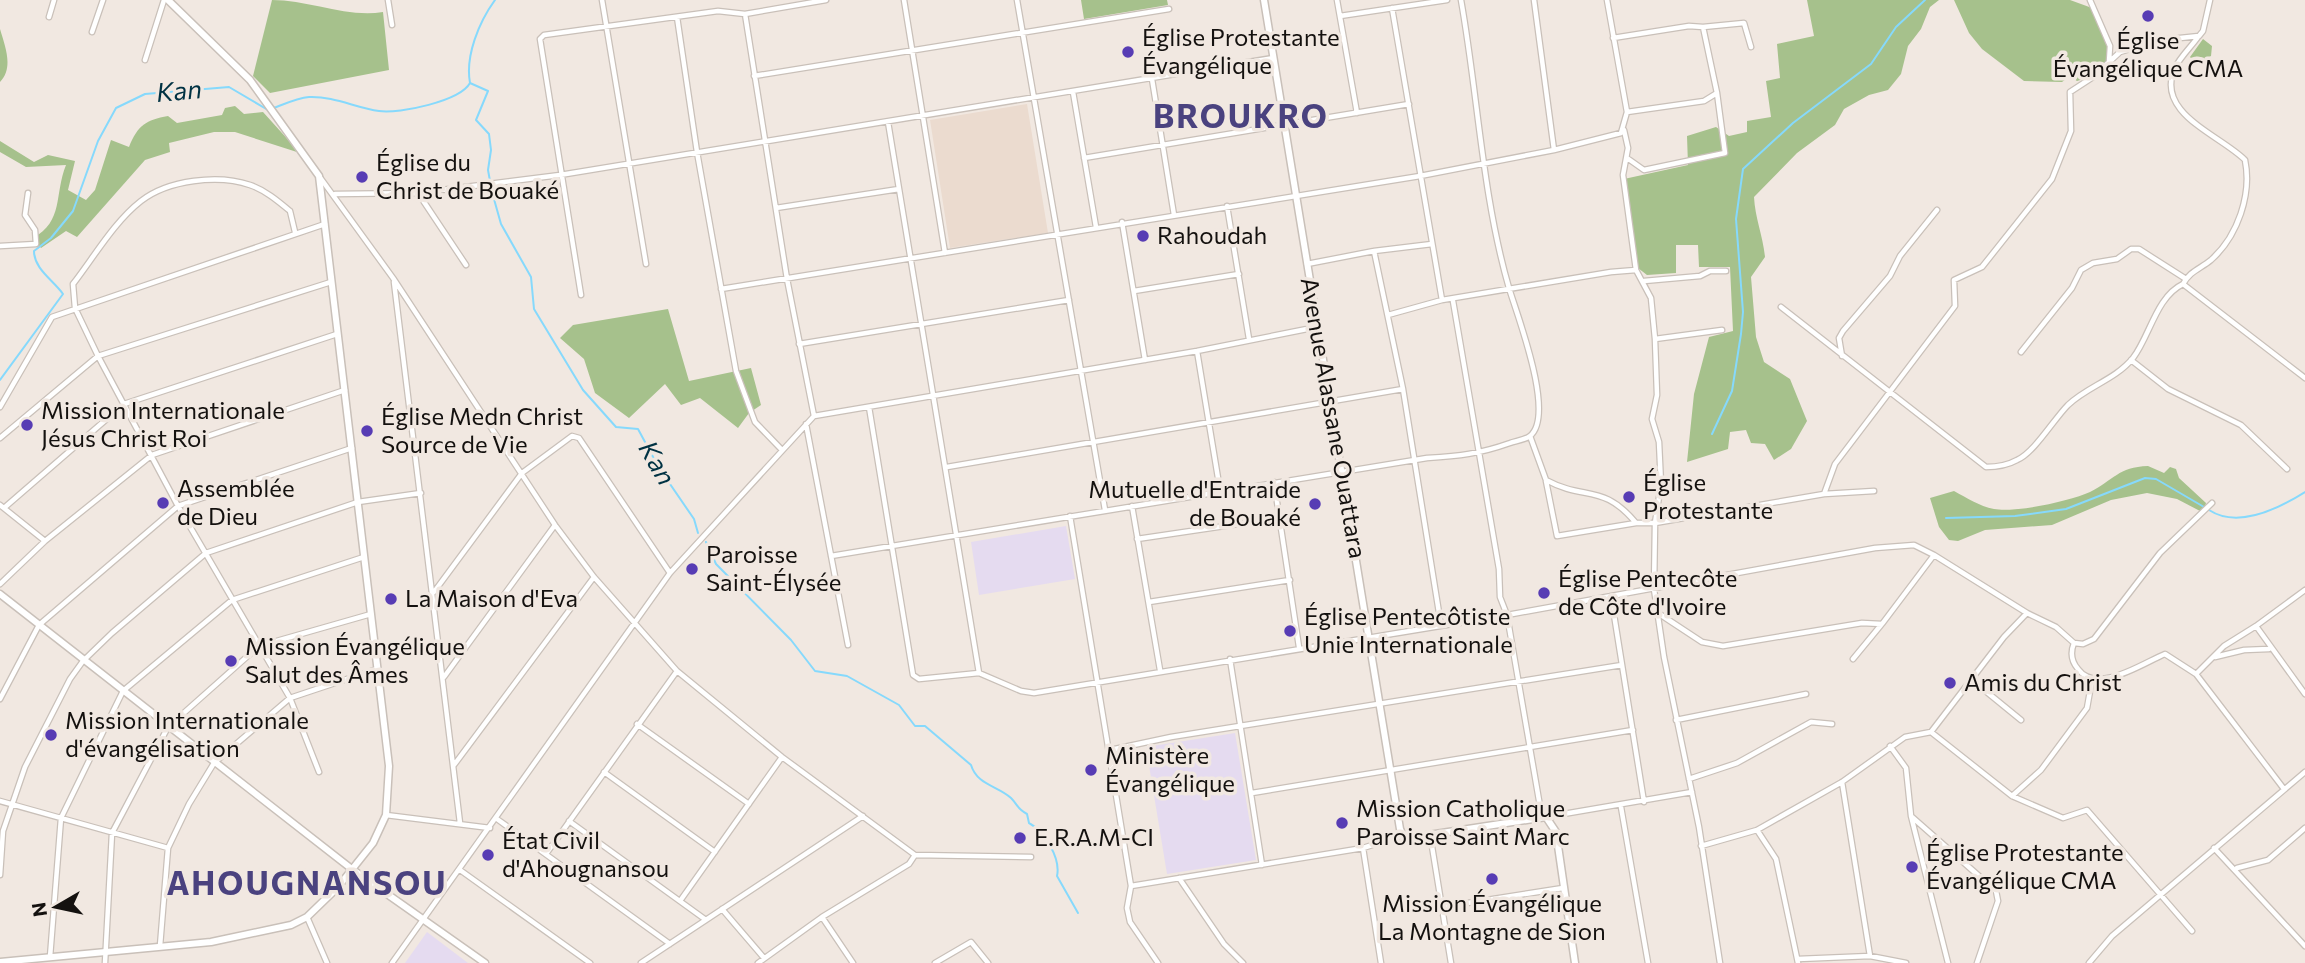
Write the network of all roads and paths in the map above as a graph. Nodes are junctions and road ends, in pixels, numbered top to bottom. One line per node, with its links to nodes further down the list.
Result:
1 (54, 0): 21 (street)
2 (103, 0): 27 (street)
3 (166, 0): 33 (street); 56 (street)
4 (388, 0): 23 (street)
5 (601, 0): 24 (street)
6 (825, 0): 19 (street)
7 (904, 0): 31 (street)
8 (1017, 0): 26 (street)
9 (1264, 0): 32 (street, Avenue Alassane Ouattara)
10 (1337, 0): 20 (street)
11 (1447, 0): 17 (street)
12 (1461, 0): 54 (street)
13 (1534, 0): 49 (street)
14 (1607, 0): 29 (street)
15 (2090, 0): 34 (street)
16 (2210, 0): 28 (street)
17 (1392, 8): 20 (street); 40 (street)
18 (1169, 9): 26 (street)
19 (745, 14): 22 (street); 35 (street)
20 (1340, 16): 42 (street)
21 (49, 17)
22 (677, 17): 24 (street); 50 (street)
23 (392, 25)
24 (605, 26): 53 (street); 55 (street)
25 (1703, 27): 29 (street); 30 (street); 38 (street)
26 (1023, 31): 31 (street); 39 (street)
27 (92, 32)
28 (2199, 36): 34 (street); 87 (street)
29 (1613, 38): 41 (street)
30 (1751, 47)
31 (913, 49): 35 (street); 43 (street)
32 (1273, 58): 36 (street); 45 (street, Avenue Alassane Ouattara)
33 (145, 60)
34 (2109, 63): 115 (street)
35 (754, 76): 47 (street)
36 (1152, 79): 37 (street); 48 (street)
37 (1073, 92): 39 (street); 51 (street)
38 (1717, 93): 41 (street); 52 (street)
39 (1035, 98): 43 (street); 71 (street)
40 (1409, 104): 42 (street); 57 (street)
41 (1627, 112): 46 (street)
42 (1357, 113): 45 (street)
43 (924, 116): 44 (street); 75 (street)
44 (888, 122): 47 (street); 58 (street)
45 (1284, 126): 48 (street); 62 (street, Avenue Alassane Ouattara)
46 (1624, 130): 49 (street); 52 (street)
47 (765, 142): 50 (street); 64 (street)
48 (1163, 145): 51 (street); 66 (street)
49 (1554, 150): 54 (street)
50 (697, 152): 53 (street); 88 (street)
51 (1084, 158): 69 (street)
52 (1627, 158): 80 (street)
53 (629, 164): 55 (street); 77 (street)
54 (1484, 164): 57 (street); 89 (street)
55 (560, 175): 60 (street); 91 (street)
56 (319, 176): 61 (street); 68 (street)
57 (1420, 176): 62 (street); 72 (street)
58 (899, 189): 64 (street); 76 (street)
59 (28, 193): 73 (street)
60 (418, 193): 61 (street); 79 (street)
61 (335, 194): 83 (street)
62 (1297, 194): 63 (street); 78 (street, Avenue Alassane Ouattara)
63 (1227, 206): 66 (street); 82 (street)
64 (776, 208): 84 (street)
65 (1937, 210): 108 (street)
66 (1174, 215): 67 (street)
67 (1122, 222): 69 (street); 90 (street)
68 (325, 224): 70 (street); 85 (street)
69 (1096, 227): 71 (street)
70 (295, 232): 96 (street); 96 (street)
71 (1058, 233): 75 (street); 92 (street)
72 (1432, 244): 74 (street); 93 (street)
73 (0, 246)
74 (1374, 251): 78 (street); 97 (street)
75 (945, 253): 76 (street)
76 (911, 258): 84 (street); 98 (street)
77 (646, 264)
78 (1307, 264): 99 (street, Avenue Alassane Ouattara)
79 (466, 265)
80 (1636, 270): 86 (street); 89 (street)
81 (1726, 271): 86 (street)
82 (1239, 274): 90 (street); 102 (street)
83 (393, 278): 135 (street); 140 (street)
84 (787, 279): 88 (street); 104 (street)
85 (332, 281): 101 (street); 107 (street)
86 (1644, 281): 103 (street)
87 (2184, 281): 106 (street); 110 (street); 112 (street)
88 (721, 289): 128 (street)
89 (1509, 289): 94 (street); 124 (street)
90 (1134, 291): 109 (street)
91 (581, 295)
92 (1069, 300): 98 (street); 111 (street)
93 (1442, 300): 94 (street); 97 (street)
94 (1453, 301): 129 (street)
95 (1781, 307): 108 (street)
96 (75, 308): 107 (street); 119 (street)
97 (1388, 315): 113 (street)
98 (921, 324): 104 (street); 116 (street)
99 (1317, 327): 102 (street); 117 (street, Avenue Alassane Ouattara)
100 (1721, 330): 103 (street)
101 (338, 334): 114 (street); 118 (street)
102 (1250, 339): 105 (street)
103 (1655, 339): 151 (street)
104 (799, 344): 121 (street)
105 (1197, 351): 109 (street); 122 (street)
106 (2021, 352)
107 (98, 356): 118 (street); 125 (street)
108 (1842, 357): 115 (street)
109 (1144, 360): 111 (street)
110 (2131, 360): 115 (street); 133 (street)
111 (1081, 369): 116 (street); 126 (street)
112 (2305, 378)
113 (1403, 389): 117 (street); 131 (street)
114 (345, 390): 127 (street); 130 (street)
115 (1889, 393): 141 (street)
116 (934, 394): 120 (street); 132 (street)
117 (1331, 402): 122 (street); 134 (street, Avenue Alassane Ouattara)
118 (124, 404): 130 (street); 146 (street)
119 (0, 407)
120 (869, 407): 121 (street); 156 (street)
121 (814, 416): 123 (street)
122 (1209, 422): 126 (street); 138 (street)
123 (806, 424): 128 (street); 159 (street)
124 (1530, 436): 129 (street); 136 (street)
125 (0, 438)
126 (1094, 441): 132 (street); 147 (street)
127 (352, 449): 142 (street); 144 (street)
128 (782, 450): 161 (street)
129 (1480, 454): 131 (street); 175 (street)
130 (152, 455): 144 (street); 155 (street)
131 (1414, 460): 134 (street); 179 (street)
132 (947, 467): 153 (street)
133 (2287, 469)
134 (1342, 472): 137 (street); 181 (street, Avenue Alassane Ouattara)
135 (522, 473): 152 (street); 161 (street); 167 (street)
136 (1546, 480): 150 (street); 150 (street)
137 (1274, 482): 138 (street); 149 (street)
138 (1220, 490): 145 (street)
139 (1874, 491): 141 (street)
140 (421, 493): 142 (street); 167 (street)
141 (1824, 494): 151 (street)
142 (358, 502): 157 (street); 160 (street)
143 (2213, 503): 182 (street)
144 (178, 506): 157 (street); 178 (street)
145 (1132, 506): 147 (street); 154 (street)
146 (2, 507): 155 (street)
147 (1105, 510): 148 (street)
148 (1070, 516): 153 (street); 201 (street)
149 (1279, 517): 154 (street); 163 (street)
150 (1636, 523): 151 (street)
151 (1655, 523): 165 (street)
152 (555, 525): 162 (street); 197 (street)
153 (958, 535): 156 (street); 195 (street)
154 (1138, 539): 171 (street)
155 (45, 541): 164 (street)
156 (893, 546): 159 (street); 195 (street)
157 (206, 553): 170 (street); 190 (street)
158 (1934, 555): 165 (street); 173 (street); 177 (street)
159 (831, 556): 183 (street)
160 (364, 557): 170 (street); 174 (street)
161 (670, 573): 176 (street)
162 (594, 577): 176 (street); 221 (street)
163 (1290, 580): 171 (street); 185 (street)
164 (0, 584)
165 (1654, 589): 169 (street); 172 (street)
166 (2305, 590): 180 (street)
167 (434, 592): 197 (street)
168 (0, 594): 178 (street)
169 (1611, 596): 175 (street); 191 (street)
170 (232, 600): 184 (street); 202 (street)
171 (1149, 601): 193 (street)
172 (1658, 612): 177 (street); 208 (street)
173 (2027, 613): 182 (street); 198 (street)
174 (371, 614): 184 (street); 192 (street)
175 (1507, 615): 179 (street); 200 (street)
176 (633, 624): 194 (street); 242 (street)
177 (1882, 624): 189 (street)
178 (39, 625): 190 (street); 206 (street)
179 (1441, 625): 181 (street)
180 (2256, 626): 186 (street); 187 (street)
181 (1370, 635): 185 (street); 207 (street, Avenue Alassane Ouattara)
182 (2074, 643): 199 (street)
183 (848, 645)
184 (259, 646): 205 (street); 213 (street)
185 (1300, 647): 188 (street)
186 (2269, 649): 187 (street); 204 (street)
187 (2210, 658): 196 (street)
188 (1230, 659): 193 (street); 212 (street)
189 (1853, 659)
190 (83, 660): 202 (street); 234 (street)
191 (1622, 665): 200 (street); 214 (street)
192 (377, 668): 205 (street); 237 (street)
193 (1160, 670): 201 (street)
194 (677, 671): 210 (street); 219 (street)
195 (979, 673): 201 (street)
196 (2196, 674): 199 (street); 228 (street)
197 (443, 678): 221 (street)
198 (1972, 680): 209 (street); 215 (street)
199 (2092, 680): 231 (street)
200 (1519, 681): 207 (street); 217 (street)
201 (1096, 682): 218 (street)
202 (123, 691): 213 (street); 241 (street)
203 (1806, 694): 208 (street)
204 (2305, 694)
205 (290, 698): 220 (street); 223 (street)
206 (0, 699)
207 (1380, 703): 212 (street); 222 (street, Avenue Alassane Ouattara)
208 (1676, 720): 226 (street)
209 (2021, 720)
210 (638, 724): 224 (street); 235 (street)
211 (1832, 724): 226 (street)
212 (1241, 726): 218 (street); 230 (street)
213 (168, 727): 220 (street); 248 (street)
214 (1633, 730): 217 (street); 233 (street)
215 (1931, 732): 216 (street); 231 (street)
216 (1890, 746): 227 (street); 239 (street)
217 (1531, 747): 222 (street); 240 (street)
218 (1110, 750): 265 (street)
219 (782, 757): 235 (street); 238 (street)
220 (214, 763): 252 (street); 261 (street)
221 (453, 765): 244 (street)
222 (1390, 770): 230 (street); 250 (street, Avenue Alassane Ouattara)
223 (319, 772)
224 (604, 772): 243 (street); 255 (street)
225 (2305, 772): 228 (street)
226 (1689, 779): 229 (street)
227 (1842, 782): 247 (street); 280 (street)
228 (2284, 789): 254 (street)
229 (1692, 792): 233 (street); 251 (street)
230 (1252, 793): 259 (street)
231 (2012, 796): 267 (street)
232 (0, 801): 234 (street)
233 (1644, 802): 236 (street)
234 (10, 804): 241 (street); 263 (street)
235 (749, 804): 255 (street)
236 (1621, 807): 240 (street); 300 (street)
237 (386, 815): 244 (street); 261 (street)
238 (863, 816): 257 (street); 270 (street)
239 (1911, 816): 303 (street); 304 (street)
240 (1546, 817): 249 (street); 266 (street)
241 (61, 818): 248 (street); 281 (street)
242 (497, 819): 245 (street); 256 (street)
243 (569, 821): 256 (street); 268 (street)
244 (460, 823): 245 (street)
245 (490, 828): 262 (street)
246 (2305, 828): 260 (street)
247 (1757, 830): 251 (street); 283 (street)
248 (113, 833): 252 (street); 279 (street)
249 (1430, 834): 250 (street); 269 (street)
250 (1403, 835): 253 (street)
251 (1701, 846): 301 (street)
252 (168, 848): 277 (street)
253 (1363, 848): 259 (street); 297 (street)
254 (2214, 848): 260 (street); 267 (street)
255 (715, 852): 268 (street)
256 (545, 854): 276 (street)
257 (915, 855): 258 (street); 272 (street)
258 (1031, 856)
259 (1262, 865): 264 (street)
260 (2236, 868): 278 (street)
261 (354, 870): 271 (street); 273 (street)
262 (460, 870): 273 (street); 289 (street)
263 (0, 875)
264 (1179, 878): 265 (street); 296 (street)
265 (1130, 886): 295 (street)
266 (1563, 888): 269 (street); 299 (street)
267 (2160, 895): 275 (street); 305 (street)
268 (680, 901): 274 (street)
269 (1442, 907): 298 (street)
270 (722, 909): 274 (street); 282 (street)
271 (307, 917): 277 (street); 286 (street)
272 (822, 917): 282 (street); 292 (street)
273 (425, 920): 287 (street); 288 (street)
274 (706, 920): 276 (street)
275 (2192, 931)
276 (670, 944): 290 (street)
277 (160, 946): 279 (street)
278 (2305, 946)
279 (103, 952): 281 (street); 285 (street)
280 (1870, 956): 283 (street); 302 (street)
281 (50, 958): 284 (street)
282 (764, 958): 291 (street)
283 (1798, 961)
284 (0, 962)
285 (105, 963)
286 (327, 963)
287 (392, 963)
288 (485, 963)
289 (590, 963)
290 (642, 963)
291 (758, 963)
292 (853, 963)
293 (935, 963): 294 (street)
294 (988, 963)
295 (1158, 963)
296 (1243, 963)
297 (1381, 963)
298 (1451, 963)
299 (1575, 963)
300 (1648, 963)
301 (1720, 963)
302 (1906, 963)
303 (1948, 963)
304 (1977, 963)
305 (2089, 963)

